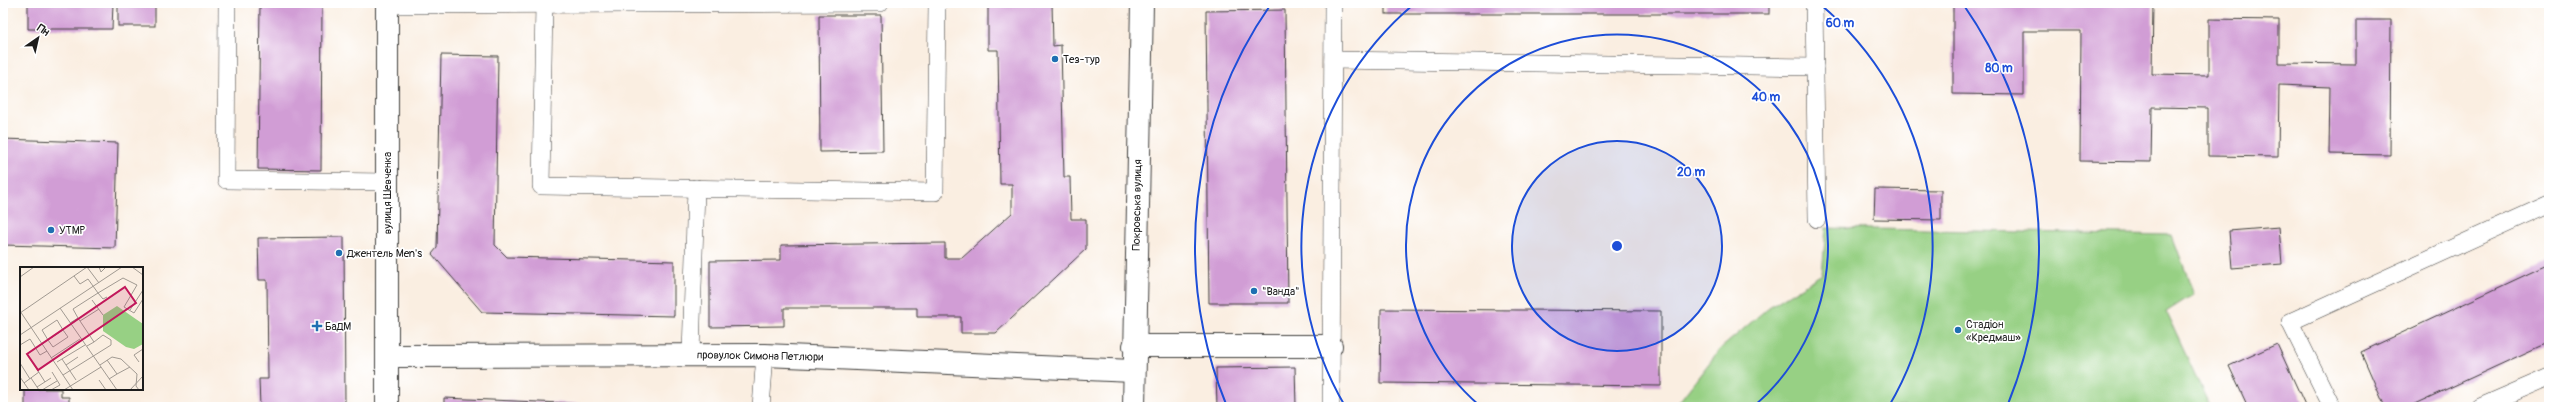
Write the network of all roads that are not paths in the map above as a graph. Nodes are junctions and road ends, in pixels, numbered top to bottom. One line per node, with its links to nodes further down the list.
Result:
1 (227, 3): 11 (lane)
2 (880, 3): 8 (lane)
3 (937, 3): 12 (lane)
4 (1142, 3): 15 (street, Покровська вулиця)
5 (1333, 3): 9 (lane)
6 (1814, 3): 10 (lane)
7 (387, 4): 8 (lane); 11 (street, вулиця Шевченка)
8 (544, 4): 12 (lane)
9 (1333, 60): 10 (lane); 16 (lane)
10 (1815, 67): 14 (lane)
11 (387, 182): 19 (street, вулиця Шевченка)
12 (696, 188): 17 (lane)
13 (2549, 204): 26 (lane)
14 (1817, 219)
15 (1134, 346): 16 (street); 20 (street, Покровська вулиця)
16 (1331, 346): 25 (lane)
17 (691, 355): 18 (street, провулок Симона Петлюри); 19 (street, провулок Симона Петлюри)
18 (765, 355): 20 (street, провулок Симона Петлюри); 23 (lane)
19 (388, 356): 22 (street, вулиця Шевченка)
20 (1133, 371): 24 (street, Покровська вулиця)
21 (2549, 377): 27 (lane)
22 (388, 407)
23 (761, 407)
24 (1134, 407)
25 (1331, 407)
26 (2332, 407)
27 (2480, 407)

